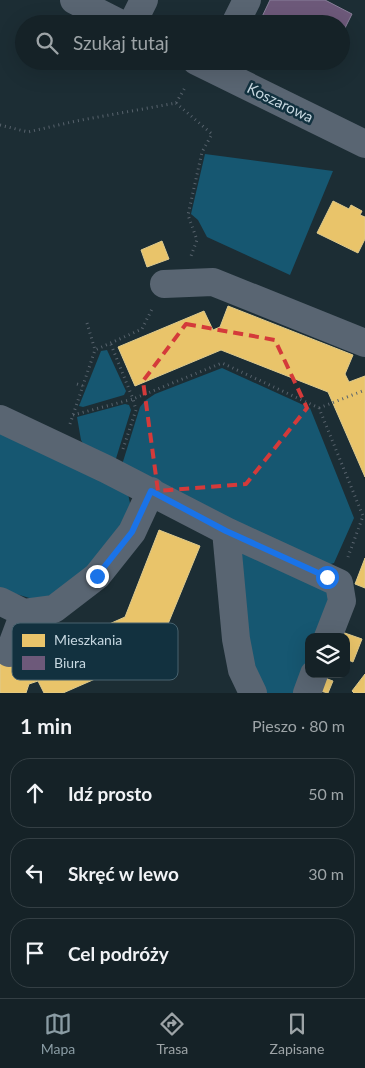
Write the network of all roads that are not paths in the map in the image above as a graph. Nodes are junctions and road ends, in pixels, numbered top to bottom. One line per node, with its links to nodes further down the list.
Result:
1 (74, 0): 4 (street)
2 (144, 0): 5 (street)
3 (246, 0): 6 (street)
4 (103, 15)
5 (136, 15)
6 (239, 15)
7 (218, 70): 8 (street, Koszarowa)
8 (365, 144)
9 (170, 284): 10 (street)
10 (365, 343)
11 (0, 419): 12 (street)
12 (151, 491): 13 (street); 15 (street)
13 (226, 531): 17 (street); 21 (street)
14 (0, 601): 15 (street)
15 (24, 613): 16 (street)
16 (20, 623)
17 (330, 633)
18 (12, 647): 19 (street)
19 (10, 653)
20 (313, 678): 22 (street)
21 (253, 693)
22 (307, 693)

